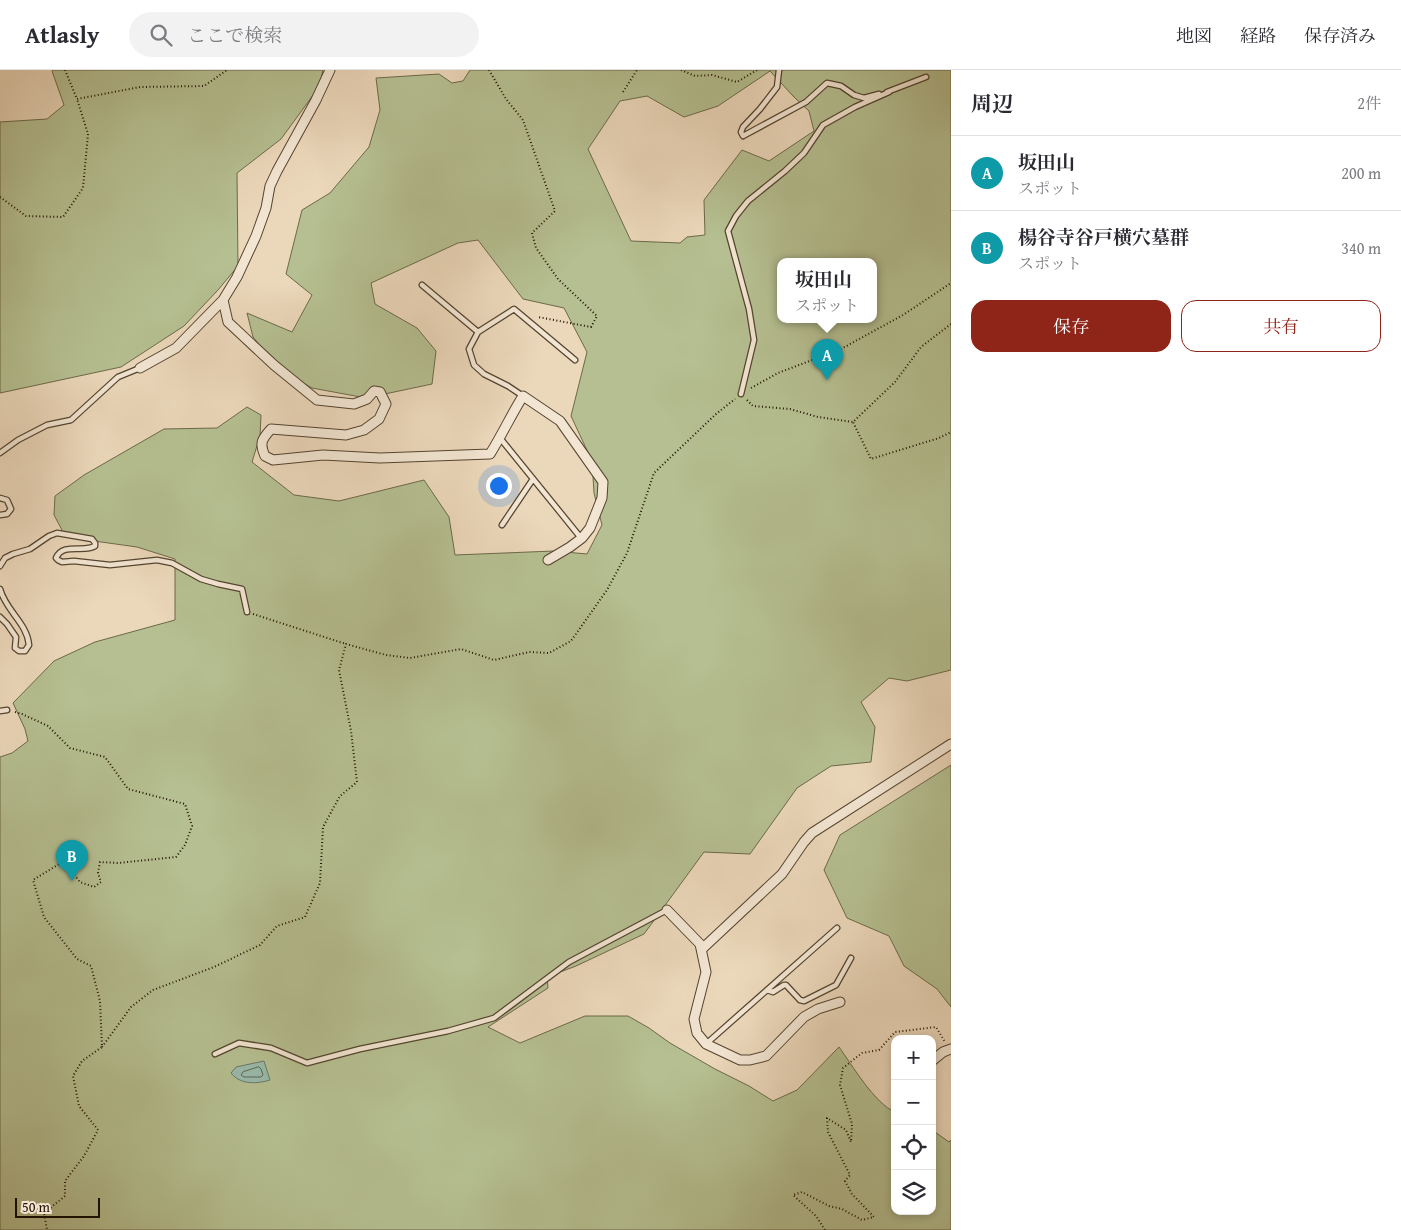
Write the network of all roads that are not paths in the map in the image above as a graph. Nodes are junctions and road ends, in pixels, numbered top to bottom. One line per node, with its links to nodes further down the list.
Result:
1 (330, 70): 6 (street)
2 (779, 70): 4 (lane)
3 (926, 77): 4 (lane)
4 (889, 92): 10 (lane)
5 (422, 285): 7 (lane)
6 (223, 300): 9 (street); 12 (street)
7 (478, 332): 8 (lane); 11 (lane)
8 (575, 360)
9 (140, 368): 13 (lane)
10 (741, 394)
11 (523, 396): 12 (street); 18 (street)
12 (500, 438): 14 (lane)
13 (0, 453)
14 (534, 479): 17 (lane); 18 (lane)
15 (0, 498): 16 (lane)
16 (0, 515)
17 (502, 525)
18 (582, 538): 19 (street)
19 (548, 560)
20 (0, 566): 22 (lane)
21 (0, 589): 23 (lane)
22 (247, 612)
23 (0, 617)
24 (8, 710): 25 (lane)
25 (0, 711)
26 (951, 744): 29 (street)
27 (667, 910): 29 (street); 35 (lane)
28 (837, 928): 31 (lane)
29 (702, 950): 33 (street)
30 (851, 958): 31 (lane)
31 (767, 990): 33 (lane)
32 (840, 1002): 33 (street)
33 (706, 1044)
34 (951, 1049): 36 (street)
35 (215, 1054)
36 (936, 1058)

